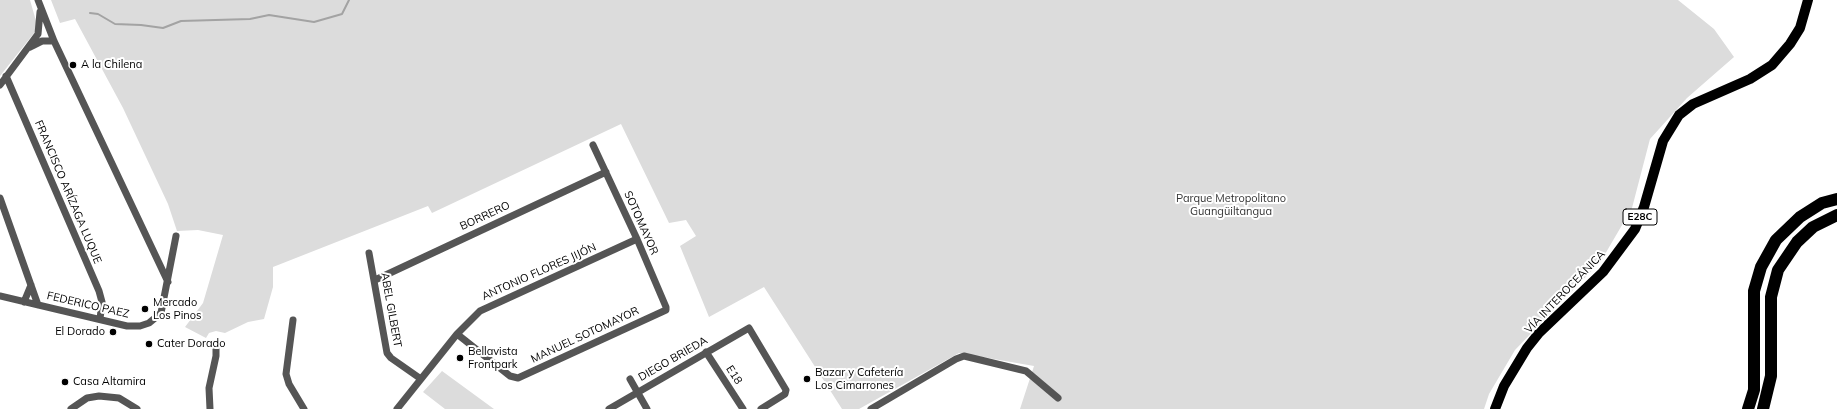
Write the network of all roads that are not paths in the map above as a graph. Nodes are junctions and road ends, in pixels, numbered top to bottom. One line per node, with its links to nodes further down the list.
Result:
1 (38, 0): 3 (street)
2 (1808, 0): 42 (main road, VÍA INTEROCEÁNICA / E28C)
3 (40, 9): 4 (street); 5 (street)
4 (54, 41): 5 (street); 17 (street)
5 (28, 49): 6 (street)
6 (6, 76): 7 (street); 23 (street, FRANCISCO ARÍZAGA LUQUE)
7 (0, 85)
8 (592, 145): 9 (street, SOTOMAYOR)
9 (606, 172): 14 (street, SOTOMAYOR); 16 (street, BORRERO)
10 (0, 198): 18 (street)
11 (1837, 199): 43 (highway)
12 (1837, 215): 44 (highway)
13 (176, 236): 17 (street, FEDERICO PAEZ)
14 (637, 240): 22 (street, SOTOMAYOR); 25 (street, ANTONIO FLORES JIJÓN)
15 (369, 253): 16 (street, ABEL GILBERT)
16 (374, 280): 28 (street, ABEL GILBERT)
17 (168, 282): 23 (street, FEDERICO PAEZ)
18 (31, 285): 20 (street); 21 (street)
19 (0, 296): 20 (street, FEDERICO PAEZ)
20 (24, 302): 21 (street, FEDERICO PAEZ)
21 (38, 305): 23 (street, FEDERICO PAEZ)
22 (665, 311): 25 (street, MANUEL SOTOMAYOR)
23 (100, 319)
24 (293, 320): 35 (street)
25 (457, 334): 28 (street, ANTONIO FLORES JIJÓN)
26 (216, 346): 34 (street)
27 (706, 352): 30 (street, DIEGO BRIEDA); 39 (street, E18); 40 (street, DIEGO BRIEDA)
28 (421, 379): 36 (street, ANTONIO FLORES JIJÓN)
29 (630, 379): 30 (street)
30 (637, 392): 37 (street, DIEGO BRIEDA); 38 (street)
31 (1058, 398): 41 (street)
32 (71, 409): 33 (street)
33 (137, 409)
34 (210, 409)
35 (304, 409)
36 (397, 409)
37 (609, 409)
38 (647, 409)
39 (743, 409)
40 (761, 409)
41 (871, 409)
42 (1495, 409)
43 (1748, 409)
44 (1763, 409)

